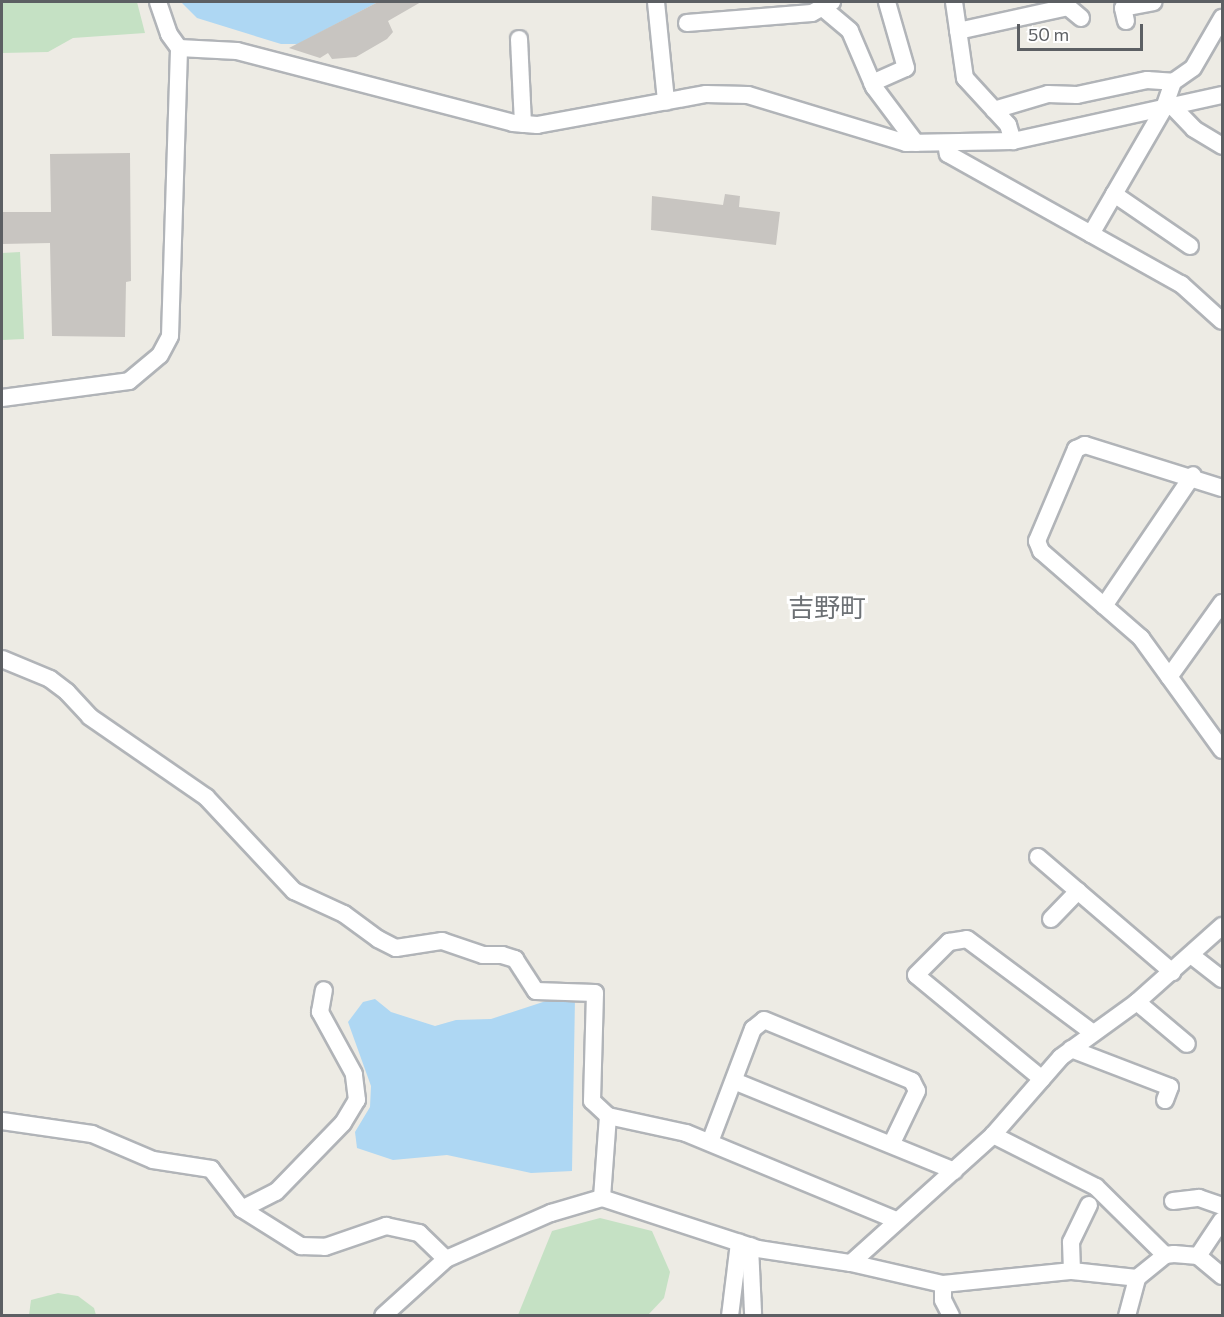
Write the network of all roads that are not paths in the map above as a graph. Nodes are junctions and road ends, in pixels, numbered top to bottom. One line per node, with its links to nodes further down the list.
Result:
1 (158, 2): 13 (street)
2 (656, 2): 17 (street)
3 (888, 2): 15 (street)
4 (954, 2): 11 (street)
5 (1152, 2): 9 (street)
6 (818, 6): 10 (street); 15 (street)
7 (1081, 18): 11 (street)
8 (1222, 18): 14 (street)
9 (1126, 21)
10 (687, 23)
11 (958, 31): 19 (street)
12 (519, 39): 20 (street)
13 (179, 48): 20 (street); 29 (street)
14 (1173, 82): 18 (street); 19 (street)
15 (872, 83): 22 (street)
16 (1222, 95): 18 (street)
17 (666, 100): 20 (street); 22 (street)
18 (1169, 108): 21 (street); 24 (street); 25 (street)
19 (994, 110): 21 (street)
20 (523, 124)
21 (1013, 141): 23 (street)
22 (916, 143): 23 (street)
23 (946, 144): 26 (street)
24 (1222, 146)
25 (1114, 194): 26 (street); 27 (street)
26 (1091, 234): 28 (street)
27 (1190, 246)
28 (1222, 321)
29 (2, 398)
30 (1193, 475): 31 (street); 33 (street); 33 (street)
31 (1222, 488)
32 (1222, 603): 35 (street)
33 (1104, 606): 35 (street)
34 (2, 659): 52 (street)
35 (1169, 677): 36 (street)
36 (1222, 750)
37 (1038, 857): 38 (street)
38 (1078, 891): 39 (street); 42 (street)
39 (1051, 919)
40 (1222, 926): 41 (street)
41 (1191, 956): 42 (street); 43 (street)
42 (1172, 972): 45 (street)
43 (1222, 979)
44 (324, 990): 62 (street)
45 (1137, 1002): 46 (street); 47 (street)
46 (1093, 1033): 48 (street); 49 (street)
47 (1187, 1044)
48 (1071, 1049): 49 (street); 51 (street)
49 (1042, 1079): 54 (street)
50 (734, 1080): 55 (street); 56 (street); 56 (street)
51 (1165, 1100)
52 (608, 1116): 55 (street); 58 (street)
53 (2, 1121): 62 (street)
54 (993, 1135): 57 (street); 66 (street)
55 (710, 1142): 63 (street)
56 (892, 1143): 57 (street)
57 (954, 1171): 63 (street)
58 (602, 1198): 65 (street); 68 (street)
59 (1173, 1201): 61 (street)
60 (1089, 1205): 70 (street)
61 (1222, 1206)
62 (242, 1209): 68 (street)
63 (896, 1220): 69 (street)
64 (1222, 1220): 67 (street)
65 (744, 1245): 69 (street); 74 (street); 76 (street)
66 (1165, 1255): 67 (street); 72 (street)
67 (1198, 1256): 71 (street)
68 (446, 1259): 75 (street)
69 (851, 1263): 73 (street)
70 (1072, 1271): 72 (street); 73 (street)
71 (1222, 1276)
72 (1137, 1278): 78 (street)
73 (943, 1284): 77 (street)
74 (753, 1313)
75 (383, 1316)
76 (730, 1316)
77 (951, 1316)
78 (1127, 1316)

